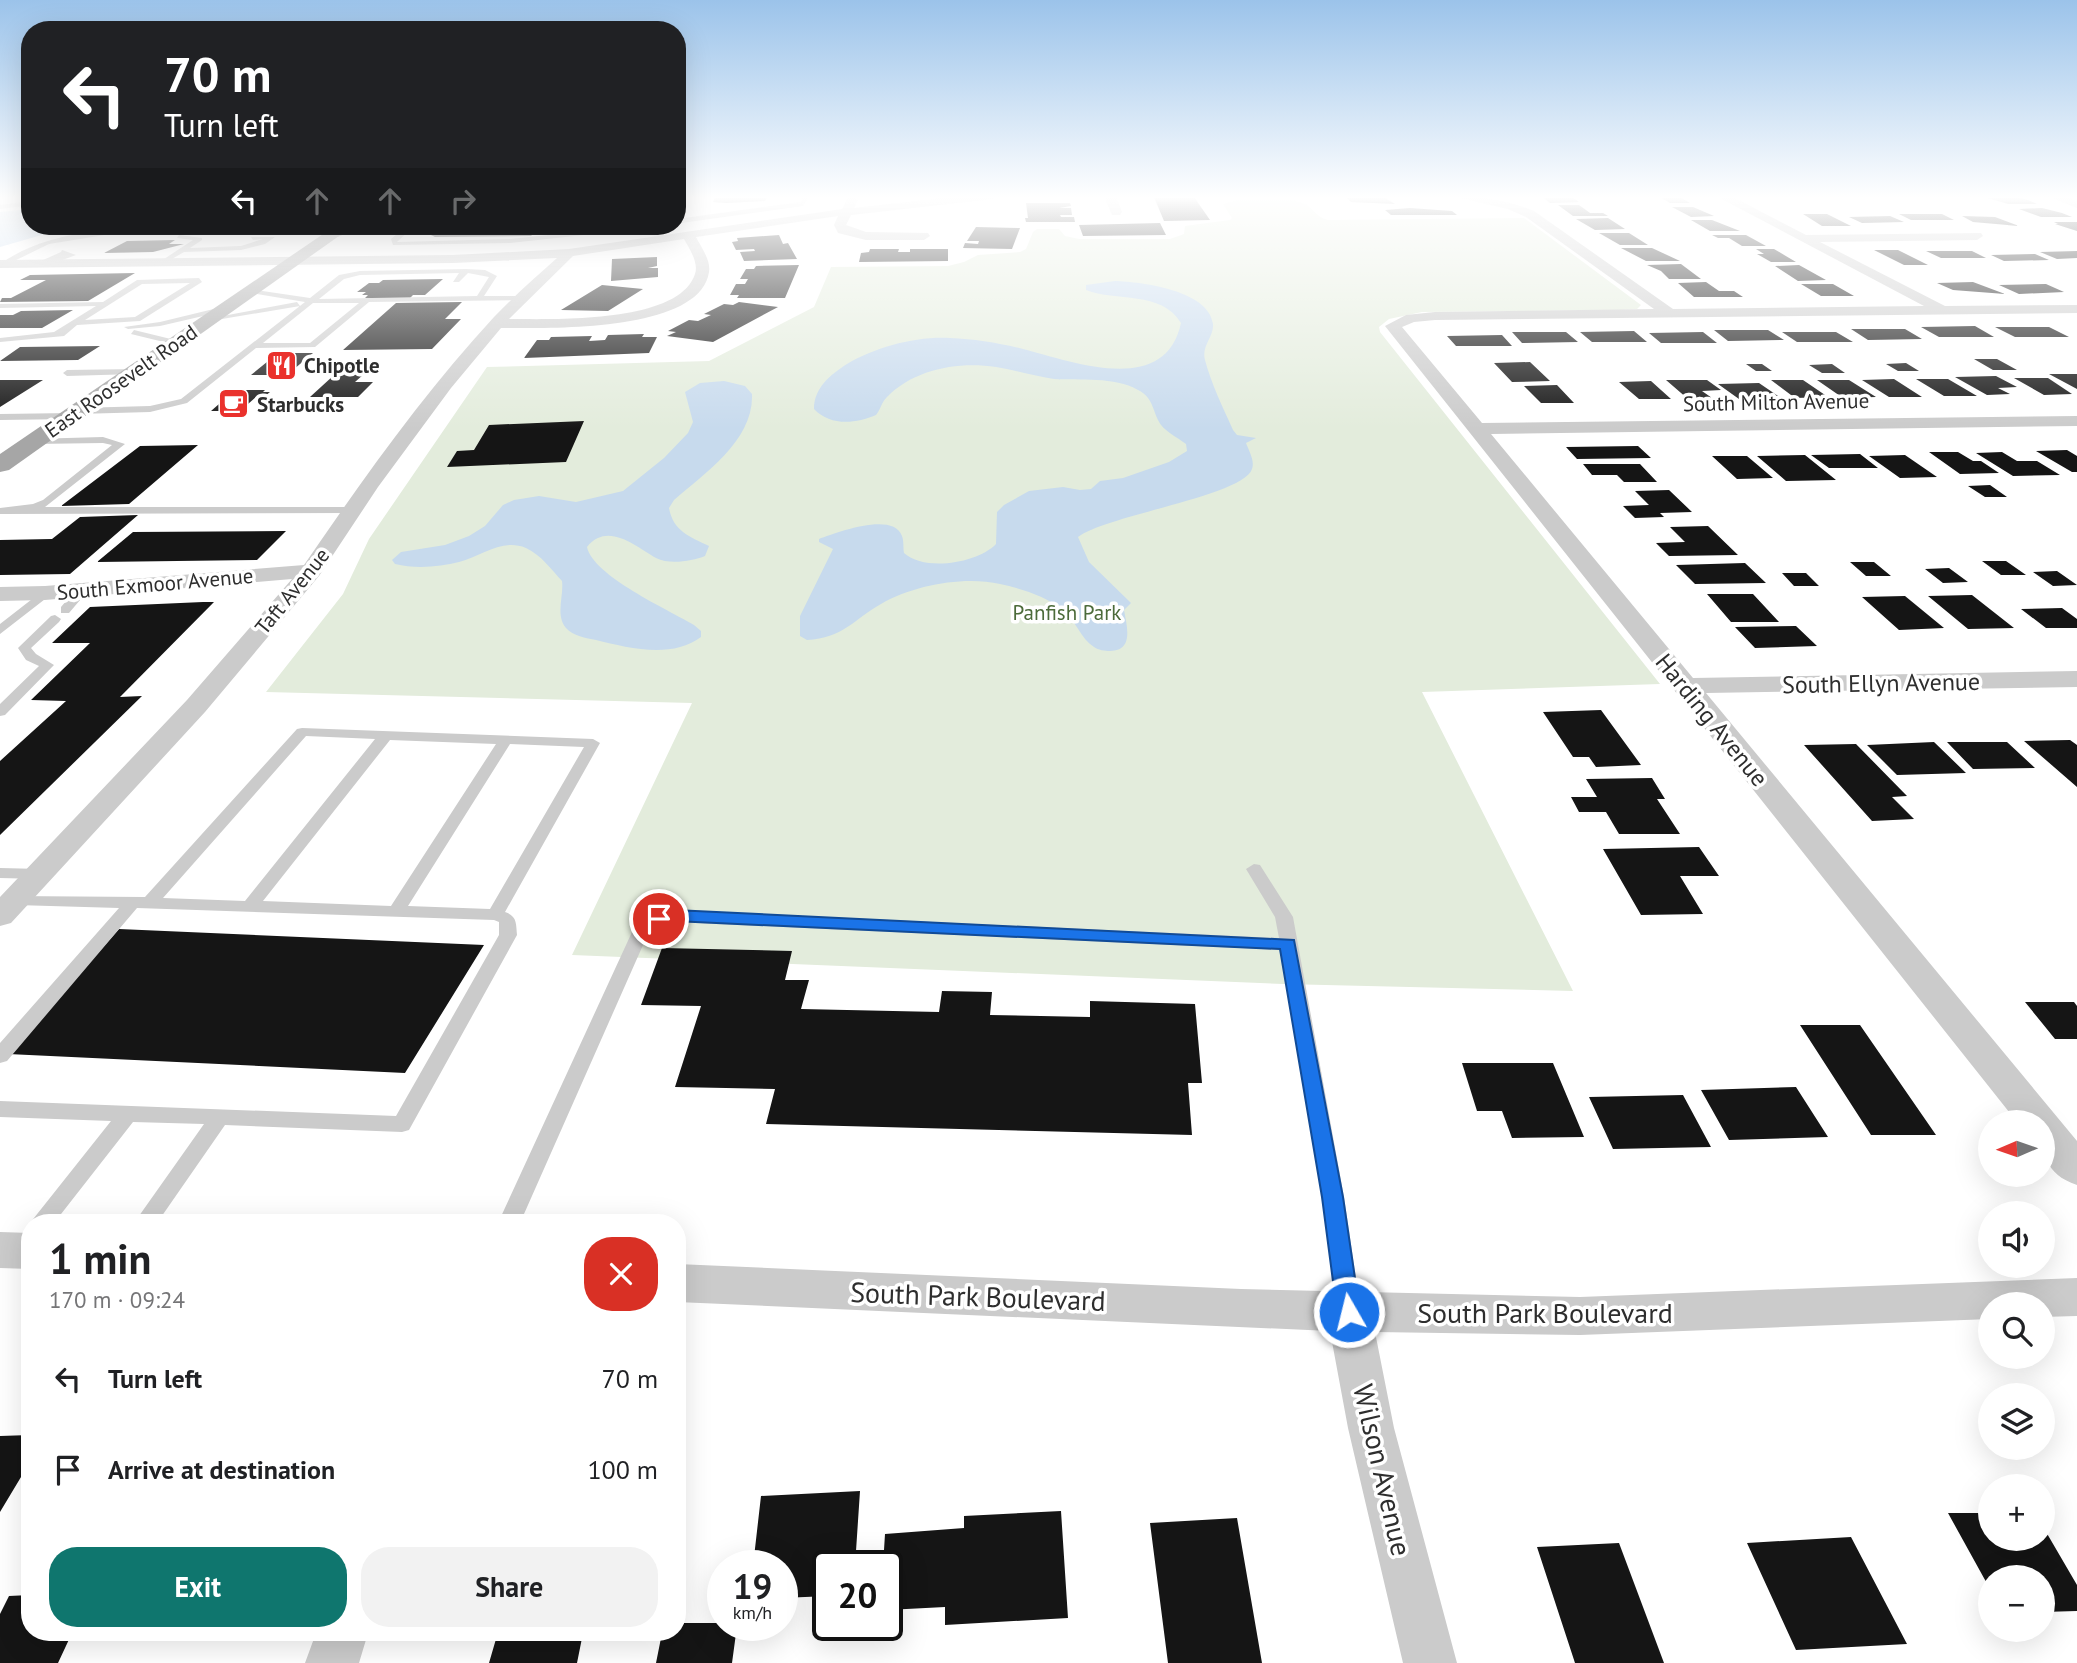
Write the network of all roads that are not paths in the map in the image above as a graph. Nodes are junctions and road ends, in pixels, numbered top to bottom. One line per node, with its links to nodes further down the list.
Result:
1 (276, 274): 9 (main road, East Roosevelt Road)
2 (360, 274): 13 (lane)
3 (463, 274): 12 (lane)
4 (488, 274): 10 (lane)
5 (548, 274): 11 (street, Taft Avenue)
6 (702, 274): 22 (street)
7 (1613, 274): 19 (street)
8 (1873, 274): 18 (street)
9 (251, 291): 13 (lane); 20 (main road, East Roosevelt Road)
10 (479, 299): 11 (lane); 12 (lane)
11 (522, 299): 22 (street, Taft Avenue)
12 (432, 300): 14 (lane)
13 (313, 301): 14 (lane); 20 (lane); 27 (lane)
14 (366, 301): 27 (lane)
15 (106, 304): 16 (lane); 21 (lane); 21 (lane)
16 (0, 306)
17 (2077, 309): 18 (street)
18 (1944, 310): 19 (street)
19 (1668, 313): 33 (street, Harding Avenue)
20 (219, 314): 23 (lane); 26 (main road, East Roosevelt Road)
21 (77, 323): 24 (lane)
22 (497, 324): 38 (street, Taft Avenue)
23 (103, 330): 24 (lane); 26 (lane)
24 (56, 335): 25 (lane)
25 (0, 340)
26 (176, 343): 28 (main road, East Roosevelt Road)
27 (255, 346): 30 (lane)
28 (135, 371): 29 (lane); 30 (main road, East Roosevelt Road)
29 (68, 373)
30 (74, 413): 31 (lane); 34 (main road, East Roosevelt Road)
31 (0, 417)
32 (2077, 421): 33 (street, South Milton Avenue)
33 (1475, 429): 45 (street, Harding Avenue)
34 (34, 441): 35 (main road, East Roosevelt Road); 37 (lane)
35 (0, 465)
36 (0, 510): 37 (lane)
37 (19, 510): 38 (lane)
38 (352, 510): 39 (street, Taft Avenue)
39 (311, 571): 40 (street, South Exmoor Avenue); 51 (street, Taft Avenue)
40 (82, 590): 41 (street, South Exmoor Avenue); 46 (lane)
41 (45, 593): 42 (street, South Exmoor Avenue); 43 (lane)
42 (0, 594)
43 (0, 630)
44 (2077, 679): 45 (street, South Ellyn Avenue)
45 (1685, 686): 60 (street, Harding Avenue)
46 (0, 712)
47 (386, 735): 48 (lane); 52 (lane); 53 (lane)
48 (505, 740): 55 (lane); 56 (lane)
49 (1254, 869): 57 (lane, Wilson Avenue)
50 (0, 873): 51 (lane)
51 (41, 874): 54 (street, Taft Avenue)
52 (141, 903): 53 (lane); 54 (lane); 58 (lane)
53 (250, 906): 55 (lane)
54 (8, 908)
55 (396, 912): 56 (lane)
56 (495, 915): 62 (lane)
57 (1288, 944): 67 (lane); 70 (lane, Wilson Avenue)
58 (0, 1056)
59 (0, 1109): 61 (lane)
60 (2030, 1110)
61 (128, 1114): 62 (lane); 65 (lane)
62 (220, 1117): 66 (lane)
63 (2055, 1142): 64 (street, Harding Avenue)
64 (2077, 1169)
65 (47, 1214)
66 (151, 1214)
67 (513, 1214)
68 (686, 1283): 70 (street, South Park Boulevard)
69 (2077, 1297): 70 (street, South Park Boulevard)
70 (1349, 1312): 73 (street, Wilson Avenue)
71 (339, 1641): 72 (street)
72 (331, 1663)
73 (1430, 1663)

